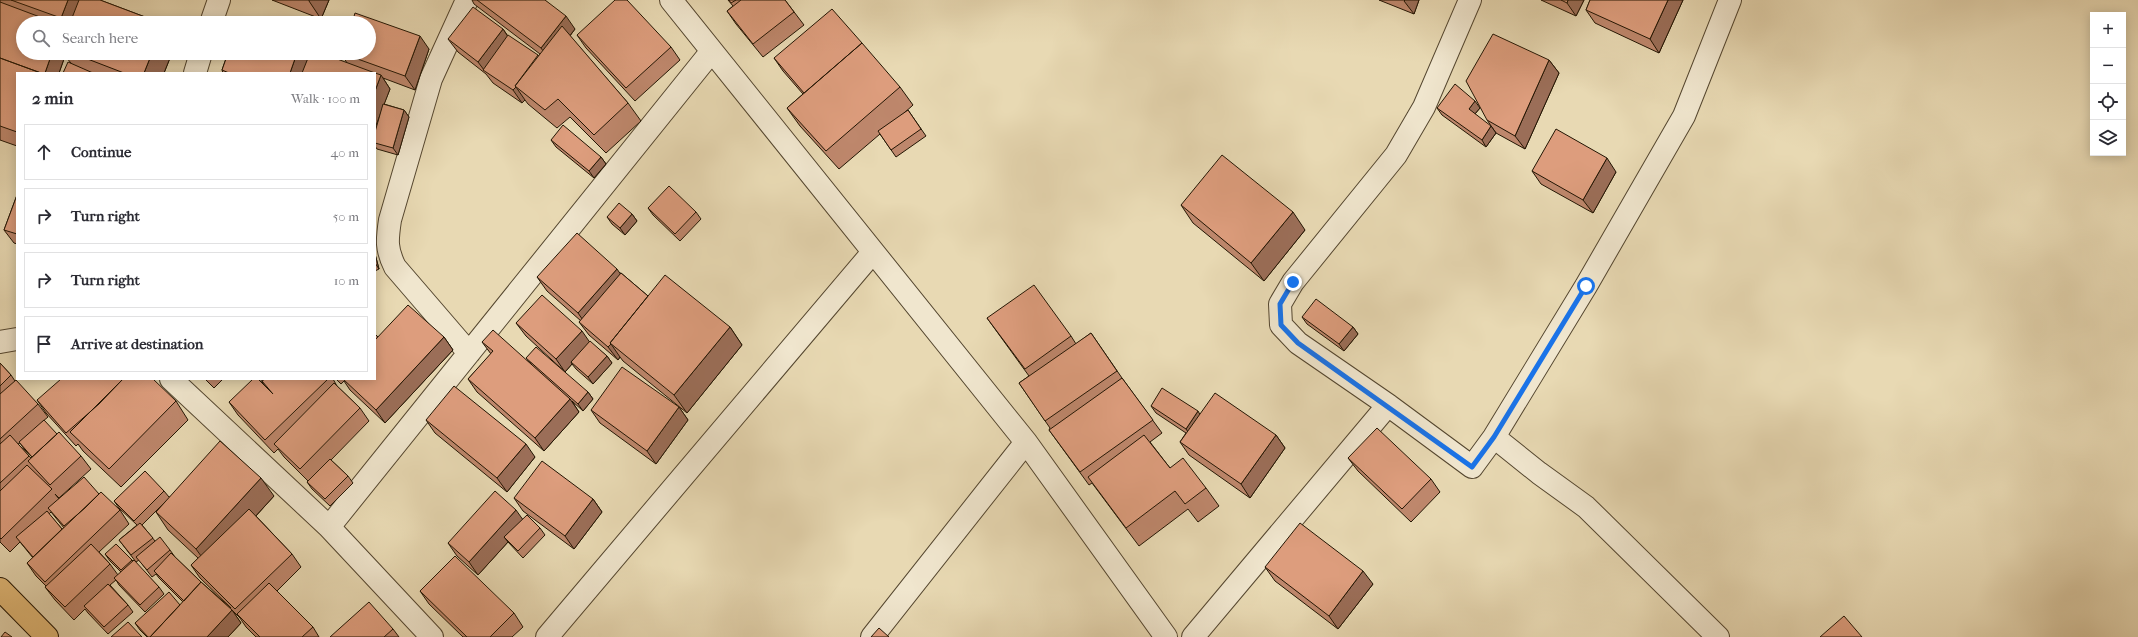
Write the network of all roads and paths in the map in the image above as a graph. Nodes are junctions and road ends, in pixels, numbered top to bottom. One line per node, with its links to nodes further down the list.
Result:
1 (219, 0): 6 (street)
2 (467, 0): 13 (street)
3 (671, 0): 7 (street)
4 (1470, 0): 15 (street)
5 (1730, 0): 16 (street)
6 (213, 16)
7 (712, 52): 10 (street); 13 (street)
8 (199, 60): 9 (street)
9 (194, 72)
10 (873, 252): 17 (street); 22 (street)
11 (16, 339): 12 (street)
12 (0, 342)
13 (470, 353): 18 (street)
14 (172, 380): 18 (street)
15 (1388, 405): 16 (street); 25 (street)
16 (1494, 437): 26 (street)
17 (1026, 442): 23 (street); 24 (street)
18 (329, 527): 21 (street)
19 (0, 589): 20 (main road)
20 (47, 637)
21 (432, 637)
22 (547, 637)
23 (872, 637)
24 (1166, 637)
25 (1193, 637)
26 (1718, 637)

